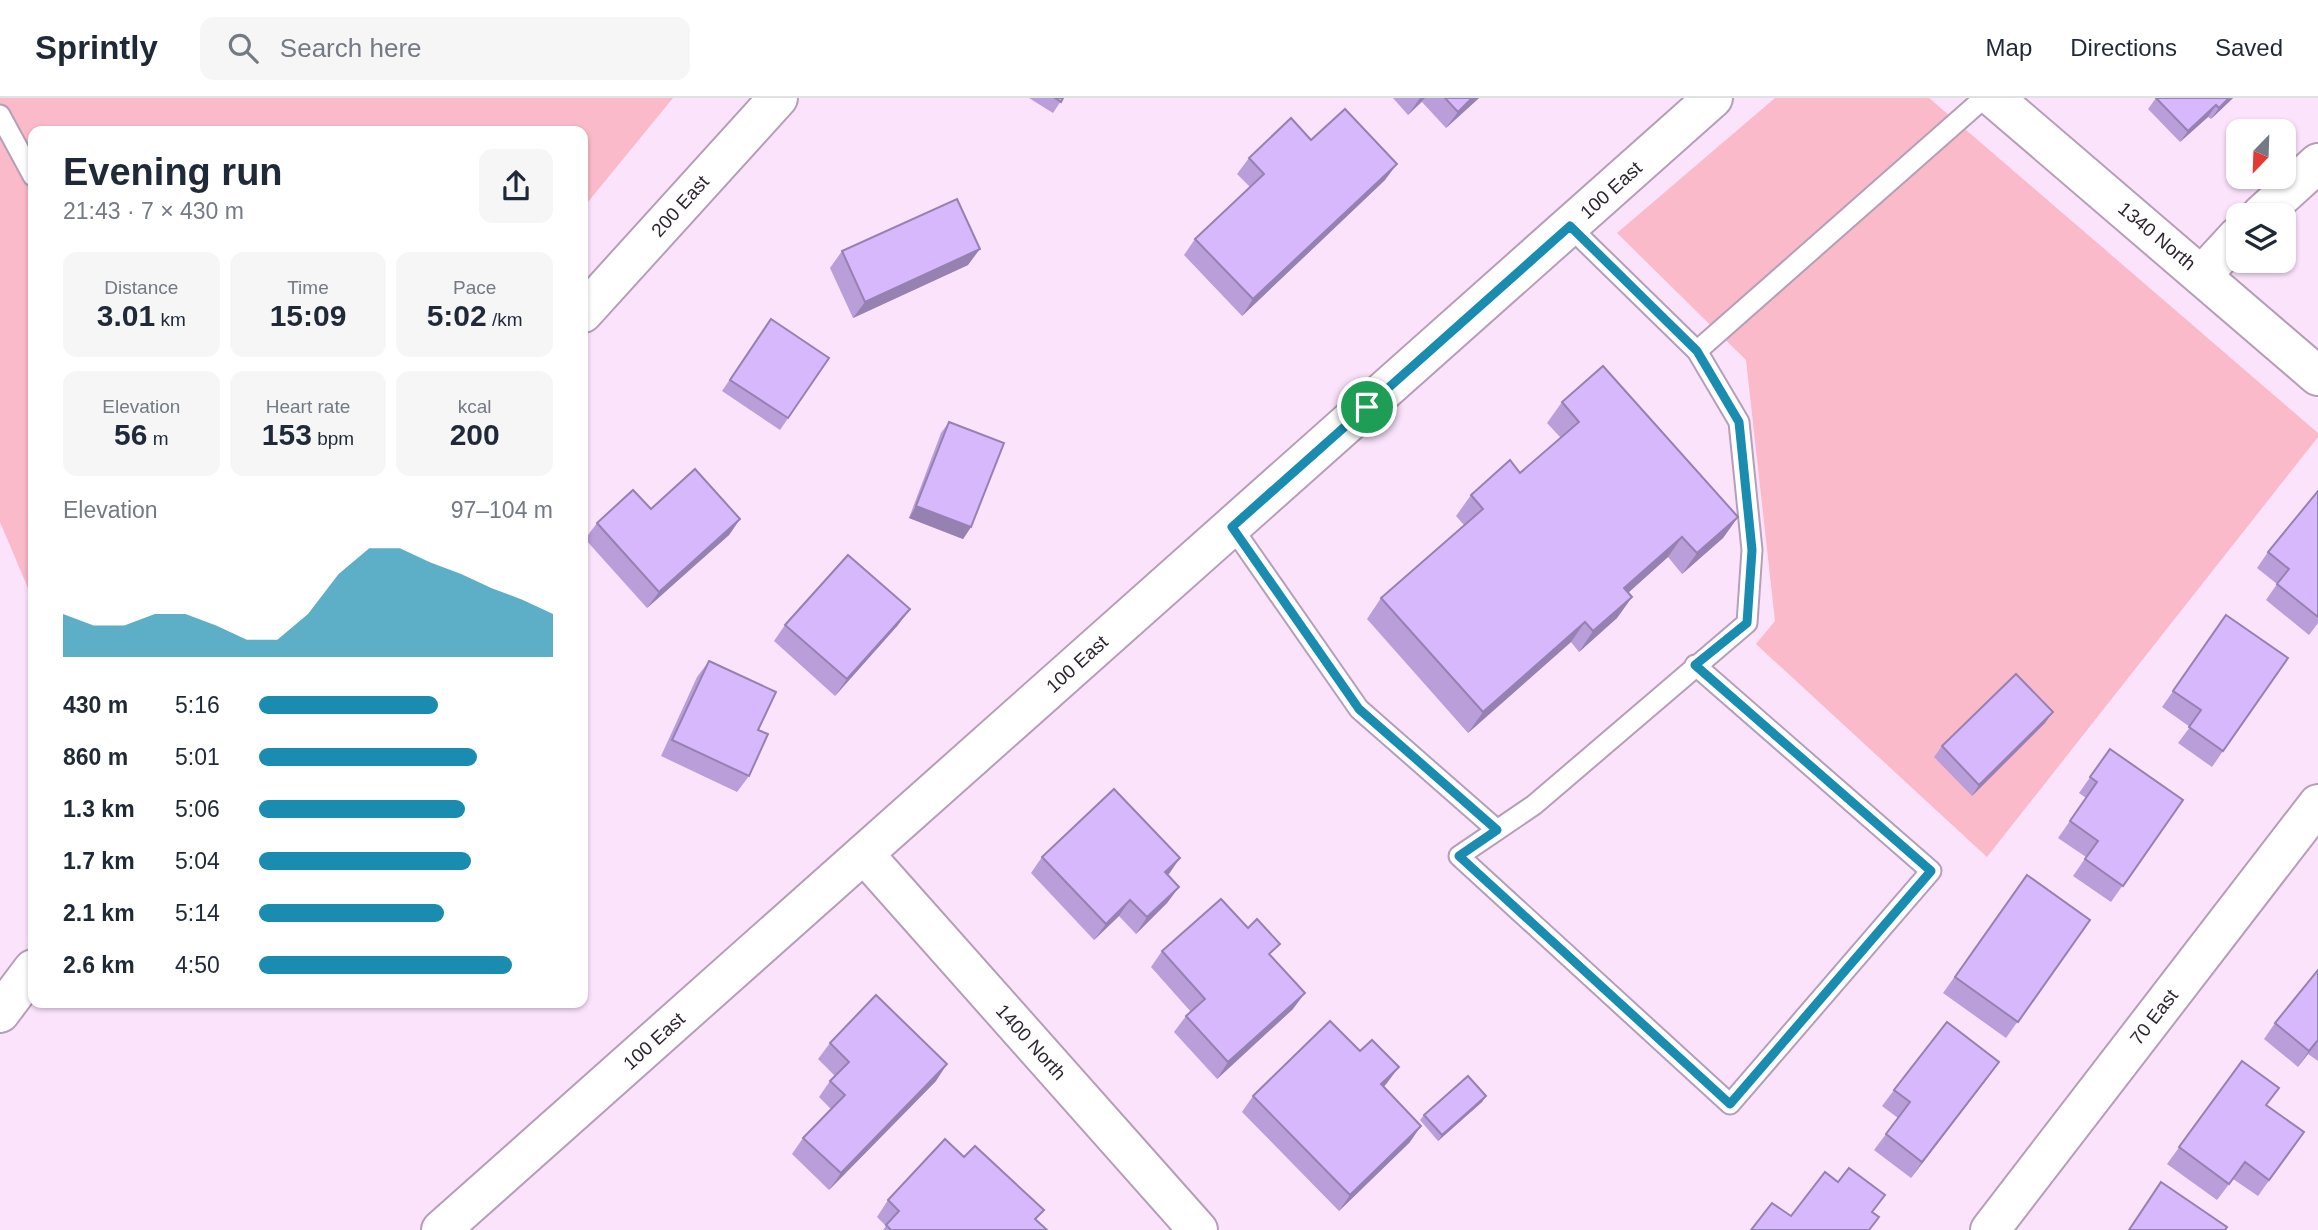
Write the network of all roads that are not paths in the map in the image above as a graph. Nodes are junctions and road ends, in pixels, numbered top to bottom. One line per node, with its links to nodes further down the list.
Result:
1 (778, 98): 12 (street, 200 East)
2 (1713, 98): 9 (street, 100 East)
3 (1984, 98): 13 (lane)
4 (1994, 98): 11 (street, 1340 North)
5 (0, 115): 7 (lane)
6 (2318, 163): 8 (street)
7 (28, 167)
8 (2274, 203)
9 (1570, 226): 13 (lane); 15 (street, 100 East)
10 (2226, 249): 11 (street)
11 (2202, 275): 14 (street, 1340 North)
12 (588, 307)
13 (1697, 351): 16 (lane)
14 (2318, 376)
15 (1232, 527): 18 (lane); 19 (street, 100 East)
16 (1695, 665): 18 (lane); 18 (lane)
17 (2318, 804): 24 (street, 70 East)
18 (1497, 830)
19 (864, 854): 22 (street, 100 East); 23 (street, 1400 North)
20 (28, 976): 21 (street)
21 (0, 1013)
22 (441, 1230)
23 (1198, 1230)
24 (1990, 1230)

